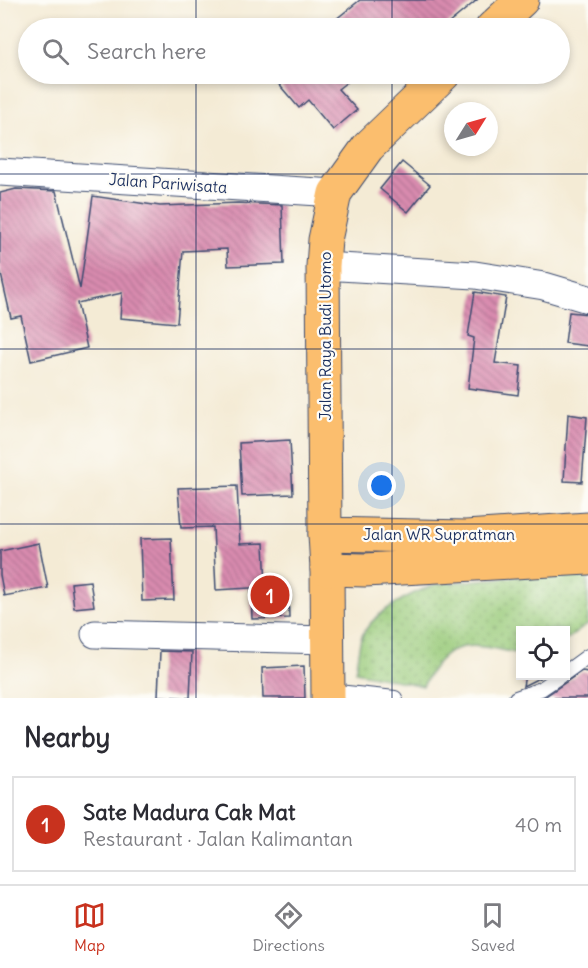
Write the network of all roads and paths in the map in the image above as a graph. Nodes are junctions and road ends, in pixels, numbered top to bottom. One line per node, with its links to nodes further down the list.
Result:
1 (522, 0): 2 (main road)
2 (503, 18)
3 (434, 84): 5 (main road, Jalan Raya Budi Utomo)
4 (0, 172): 5 (street, Jalan Pariwisata)
5 (335, 193): 6 (main road, Jalan Raya Budi Utomo)
6 (323, 266): 7 (street); 9 (main road, Jalan Raya Budi Utomo)
7 (588, 299)
8 (588, 529): 9 (main road, Jalan WR Supratman)
9 (325, 534): 11 (main road, Jalan Raya Budi Utomo)
10 (588, 558): 11 (main road, Jalan WR Supratman)
11 (327, 569): 13 (main road, Jalan Raya Budi Utomo)
12 (95, 634): 13 (street)
13 (328, 640): 17 (main road, Jalan Raya Budi Utomo)
14 (588, 656): 15 (lane)
15 (570, 669)
16 (553, 680): 19 (lane)
17 (328, 694): 18 (lane)
18 (395, 698)
19 (516, 698)

